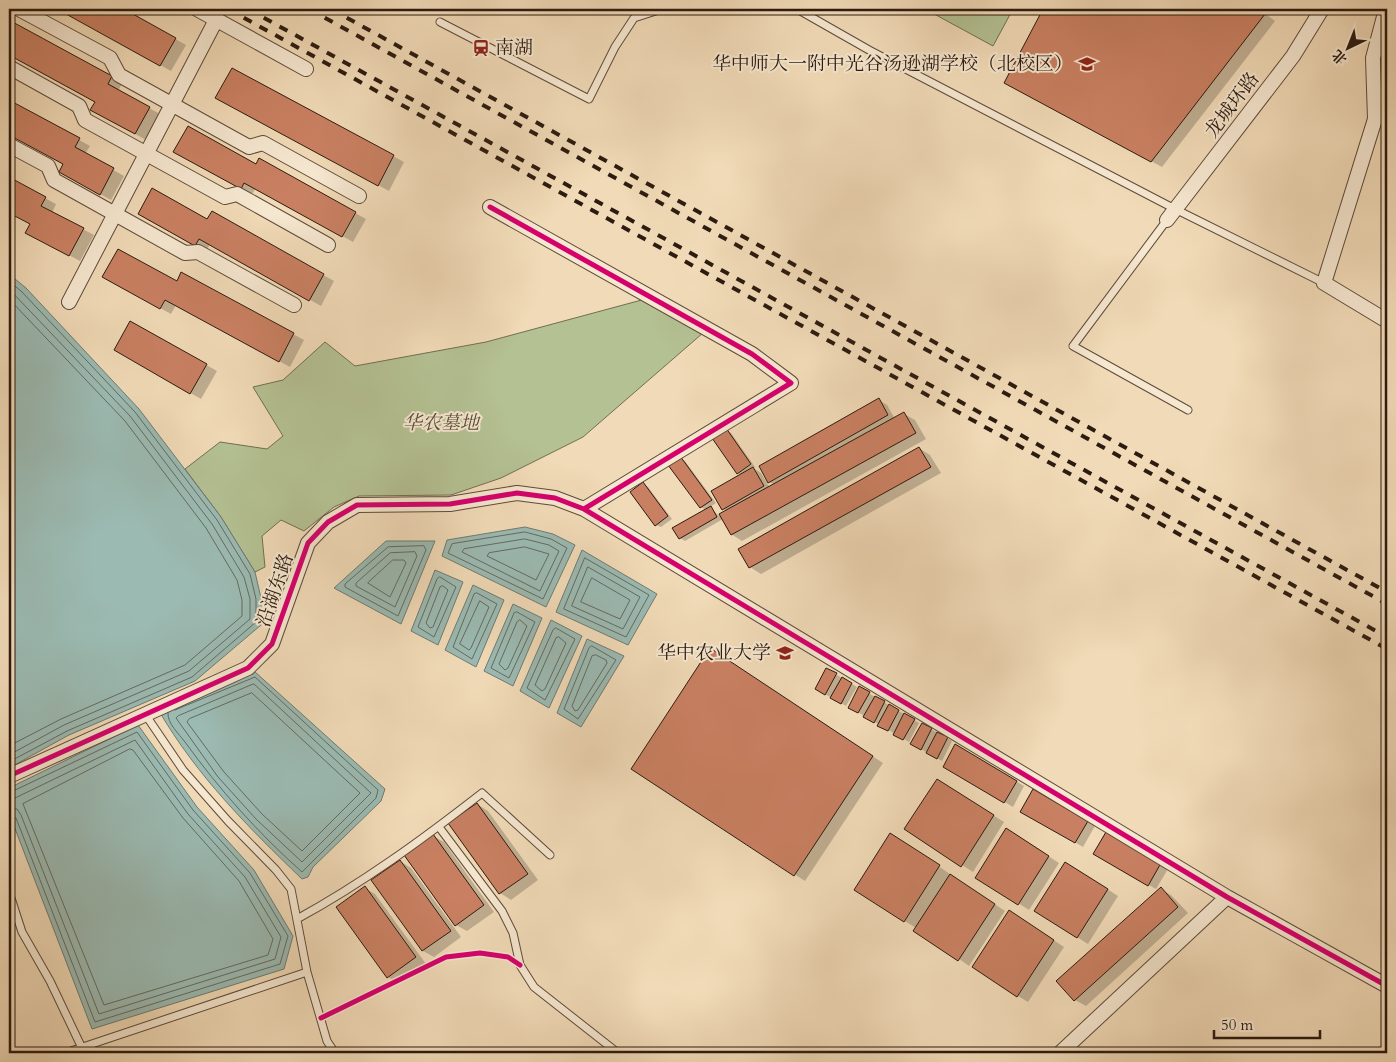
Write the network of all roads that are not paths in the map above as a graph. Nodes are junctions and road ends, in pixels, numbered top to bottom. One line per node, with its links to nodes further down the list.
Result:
1 (19, 9): 11 (street)
2 (196, 9): 7 (street)
3 (662, 9): 8 (lane)
4 (797, 9): 17 (lane)
5 (1322, 9): 17 (street, 龙城环路)
6 (1386, 9): 19 (street)
7 (216, 20): 10 (street); 11 (street)
8 (440, 22)
9 (9, 67): 13 (street)
10 (306, 69)
11 (172, 105): 13 (street); 14 (street)
12 (9, 145): 16 (street)
13 (147, 154): 16 (street); 18 (street)
14 (359, 196)
15 (490, 207): 24 (street)
16 (115, 214): 20 (street); 21 (street)
17 (1171, 215): 19 (lane); 23 (lane)
18 (328, 245)
19 (1324, 283): 22 (street)
20 (69, 302)
21 (294, 304)
22 (1387, 320)
23 (1188, 410)
24 (584, 509): 25 (street, 沿湖东路); 30 (street, 沿湖东路)
25 (145, 714): 26 (street, 沿湖东路); 31 (lane)
26 (9, 776)
27 (439, 826): 28 (lane); 31 (lane); 37 (lane)
28 (550, 855)
29 (9, 892): 34 (lane)
30 (1227, 897): 33 (street, 沿湖东路); 38 (street)
31 (297, 919): 32 (lane)
32 (307, 972): 34 (lane); 36 (lane)
33 (1387, 986)
34 (81, 1051): 35 (lane)
35 (65, 1053)
36 (335, 1053)
37 (618, 1053)
38 (1060, 1053)

